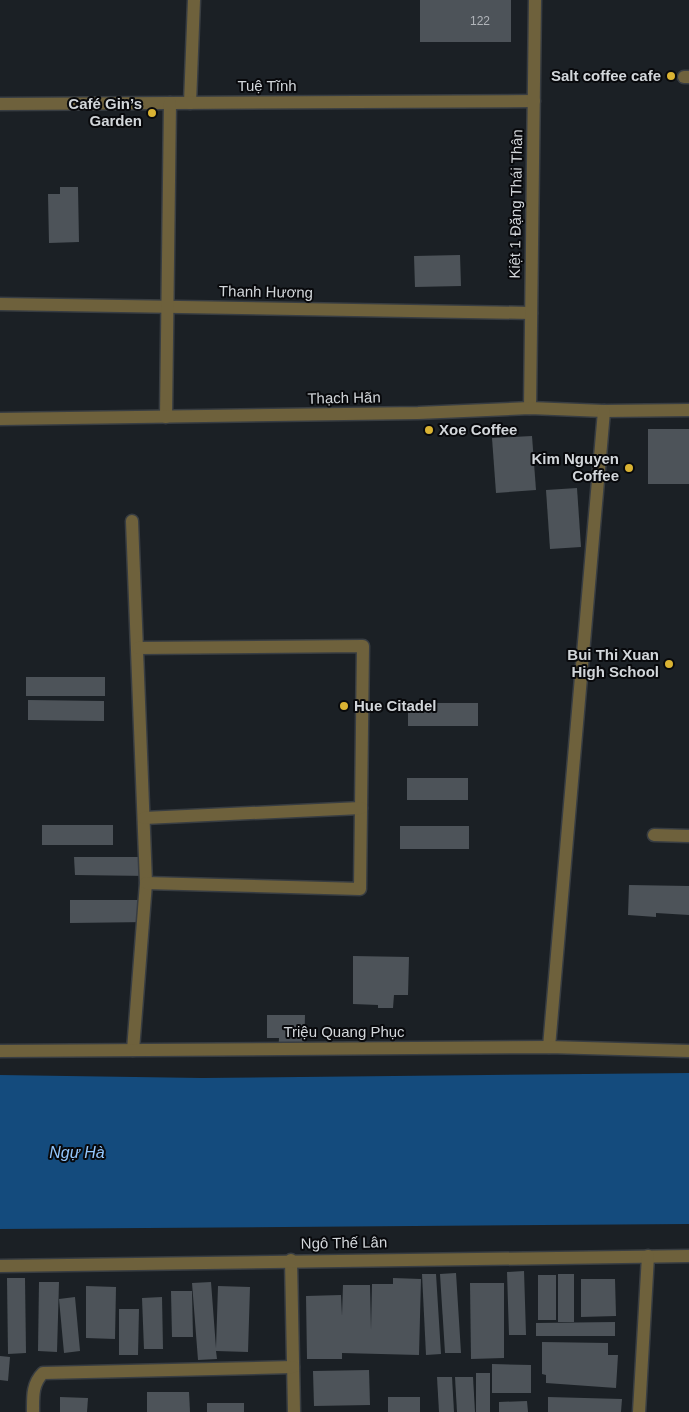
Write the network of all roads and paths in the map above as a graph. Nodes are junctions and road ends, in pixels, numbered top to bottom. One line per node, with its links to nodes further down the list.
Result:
1 (194, 0): 5 (street)
2 (535, 0): 3 (street, Kiệt 1 Đặng Thái Thân)
3 (534, 101): 5 (street, Tuệ Tĩnh); 9 (street, Kiệt 1 Đặng Thái Thân)
4 (170, 103): 5 (street, Tuệ Tĩnh); 6 (street, Tuệ Tĩnh); 8 (street)
5 (190, 103)
6 (0, 104)
7 (0, 304): 8 (street, Thanh Hương)
8 (167, 307): 9 (street, Thanh Hương); 13 (street)
9 (531, 313): 10 (street, Kiệt 1 Đặng Thái Thân)
10 (530, 408): 12 (street, Thạch Hãn); 13 (street, Thạch Hãn)
11 (689, 410): 12 (street, Thạch Hãn)
12 (604, 411): 22 (street)
13 (166, 417): 14 (street, Thạch Hãn)
14 (0, 419)
15 (132, 521): 16 (street)
16 (138, 648): 17 (street); 18 (street)
17 (361, 808): 18 (street); 21 (street)
18 (144, 818): 21 (street)
19 (654, 835): 20 (street)
20 (689, 836)
21 (146, 883): 23 (street)
22 (549, 1047): 23 (street, Triệu Quang Phục); 25 (street, Triệu Quang Phục)
23 (133, 1050): 24 (street, Triệu Quang Phục)
24 (0, 1051)
25 (689, 1051)
26 (648, 1256): 27 (street, Ngô Thế Lân); 28 (street, Ngô Thế Lân); 33 (street)
27 (689, 1256)
28 (291, 1260): 29 (street, Ngô Thế Lân); 30 (street)
29 (0, 1266)
30 (294, 1367): 31 (street); 32 (street)
31 (33, 1412)
32 (294, 1412)
33 (639, 1412)

